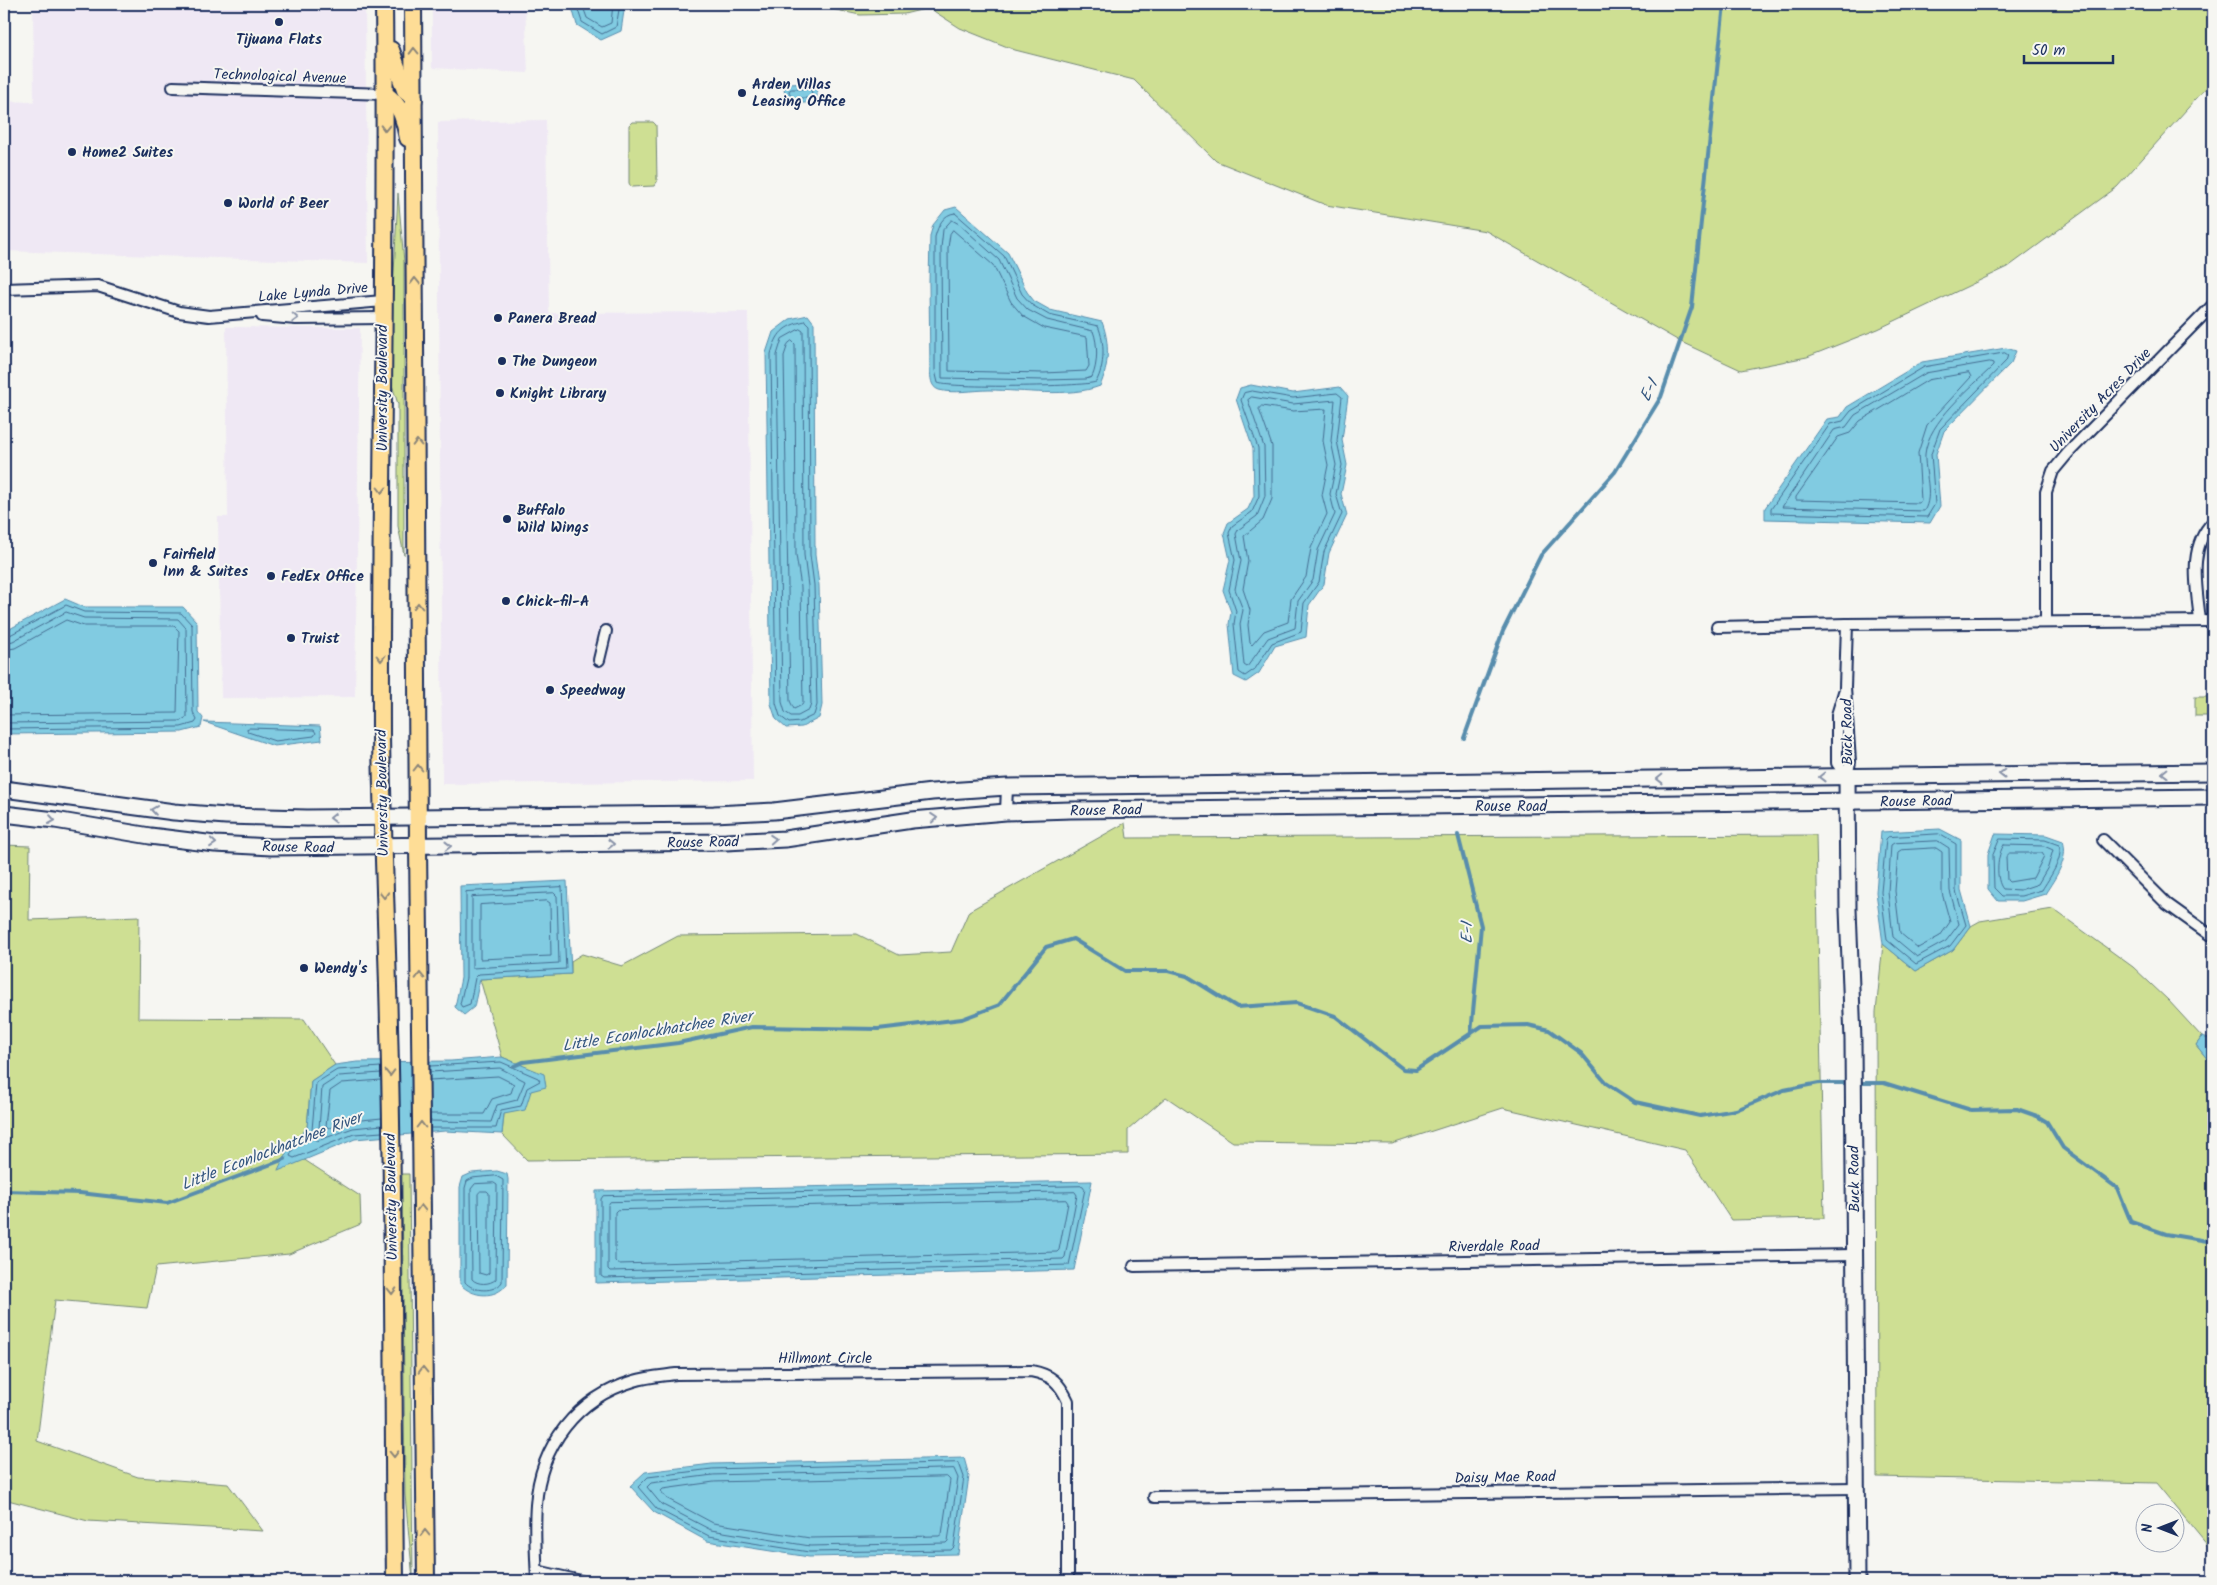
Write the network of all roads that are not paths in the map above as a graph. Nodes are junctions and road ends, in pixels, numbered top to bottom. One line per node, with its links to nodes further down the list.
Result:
1 (384, 4): 3 (main road, University Boulevard)
2 (413, 4): 6 (main road, University Boulevard, one-way to 2)
3 (384, 27): 5 (main road, University Boulevard); 6 (main road)
4 (173, 87): 5 (street, Technological Avenue)
5 (386, 94): 7 (main road); 9 (main road, University Boulevard, one-way to 9)
6 (414, 99): 7 (main road, University Boulevard)
7 (415, 172): 33 (main road, University Boulevard, one-way to 7)
8 (4, 289): 11 (street, Lake Lynda Drive)
9 (383, 301): 11 (street, Lake Lynda Drive); 12 (main road, University Boulevard)
10 (2213, 305): 16 (street, University Acres Drive)
11 (246, 314): 12 (street, Lake Lynda Drive, one-way to 12)
12 (382, 318): 32 (main road, University Boulevard, one-way to 32)
13 (2213, 522): 14 (street)
14 (2200, 621): 15 (street); 16 (street)
15 (2213, 621)
16 (2046, 622): 17 (street)
17 (1847, 624): 18 (street); 21 (street, Buck Road)
18 (1718, 627)
19 (606, 631): 20 (street)
20 (599, 660)
21 (1845, 687): 22 (street, Buck Road); 23 (street, Buck Road)
22 (1837, 715): 23 (street); 25 (street, Buck Road)
23 (1848, 715): 25 (street, Buck Road)
24 (2213, 772): 25 (street, Rouse Road, one-way to 25)
25 (1847, 777): 26 (street, Rouse Road, one-way to 26); 29 (street, Buck Road)
26 (1007, 787): 30 (street); 33 (street, Rouse Road)
27 (4, 789): 32 (street, Rouse Road, one-way to 27)
28 (2213, 797): 29 (street, Rouse Road)
29 (1847, 802): 30 (street, Rouse Road); 38 (street, Buck Road)
30 (1006, 812): 35 (street, Rouse Road, one-way to 30)
31 (4, 814): 36 (street, Rouse Road, one-way to 36)
32 (382, 817): 33 (street, Rouse Road); 36 (main road, University Boulevard)
33 (418, 817): 35 (main road, University Boulevard)
34 (2103, 840): 37 (street)
35 (418, 846): 36 (street, Rouse Road); 44 (main road, University Boulevard, one-way to 35)
36 (382, 847): 43 (main road, University Boulevard, one-way to 43)
37 (2213, 937)
38 (1854, 1255): 39 (street, Riverdale Road); 40 (street, Buck Road)
39 (1134, 1266)
40 (1857, 1488): 41 (street, Daisy Mae Road); 47 (street, Buck Road)
41 (1154, 1497)
42 (537, 1576): 45 (street); 46 (street, Hillmont Circle)
43 (395, 1581)
44 (426, 1581)
45 (581, 1581)
46 (1068, 1581)
47 (1857, 1581)

